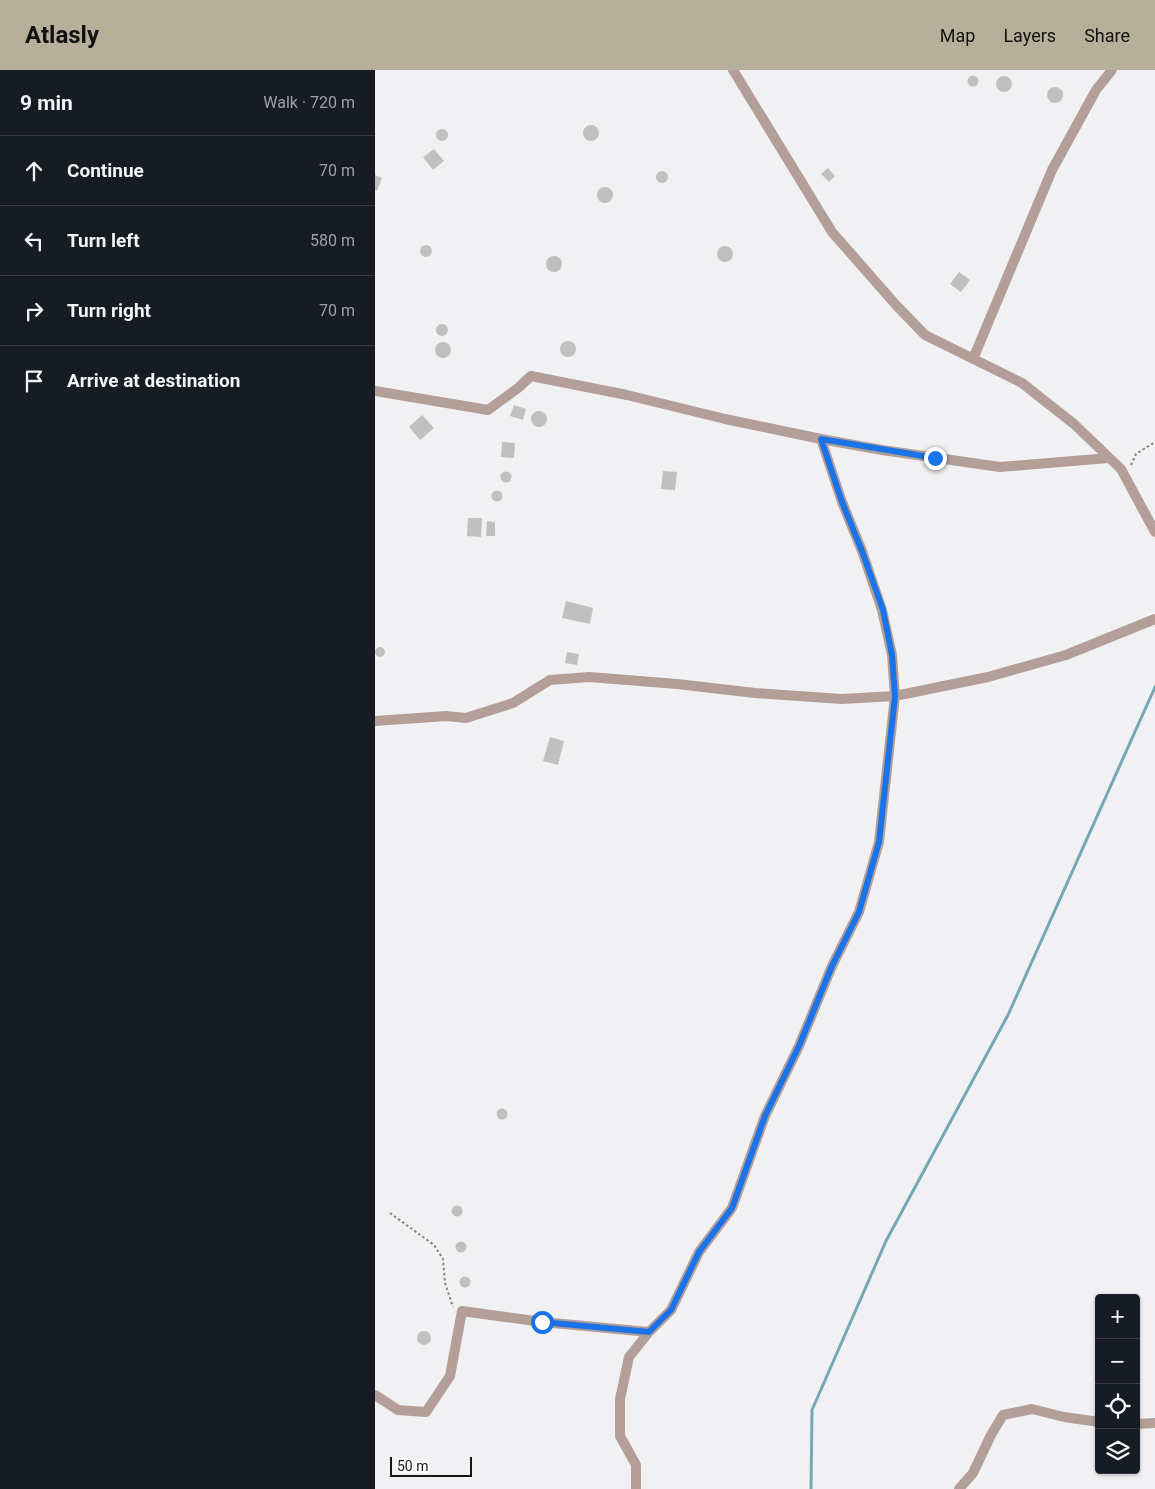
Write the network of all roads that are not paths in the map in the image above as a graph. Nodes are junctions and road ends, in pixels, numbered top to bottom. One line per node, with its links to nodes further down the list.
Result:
1 (733, 70): 3 (street)
2 (1112, 70): 3 (street)
3 (973, 359): 6 (street)
4 (375, 391): 5 (street)
5 (821, 439): 6 (street); 9 (street)
6 (1109, 458): 7 (street)
7 (1155, 532)
8 (1155, 619): 9 (street)
9 (895, 696): 10 (street); 11 (street)
10 (375, 721)
11 (649, 1332): 12 (street); 16 (street)
12 (375, 1395)
13 (1095, 1421): 17 (street)
14 (1155, 1423): 15 (street)
15 (1140, 1424)
16 (636, 1489)
17 (959, 1489)

